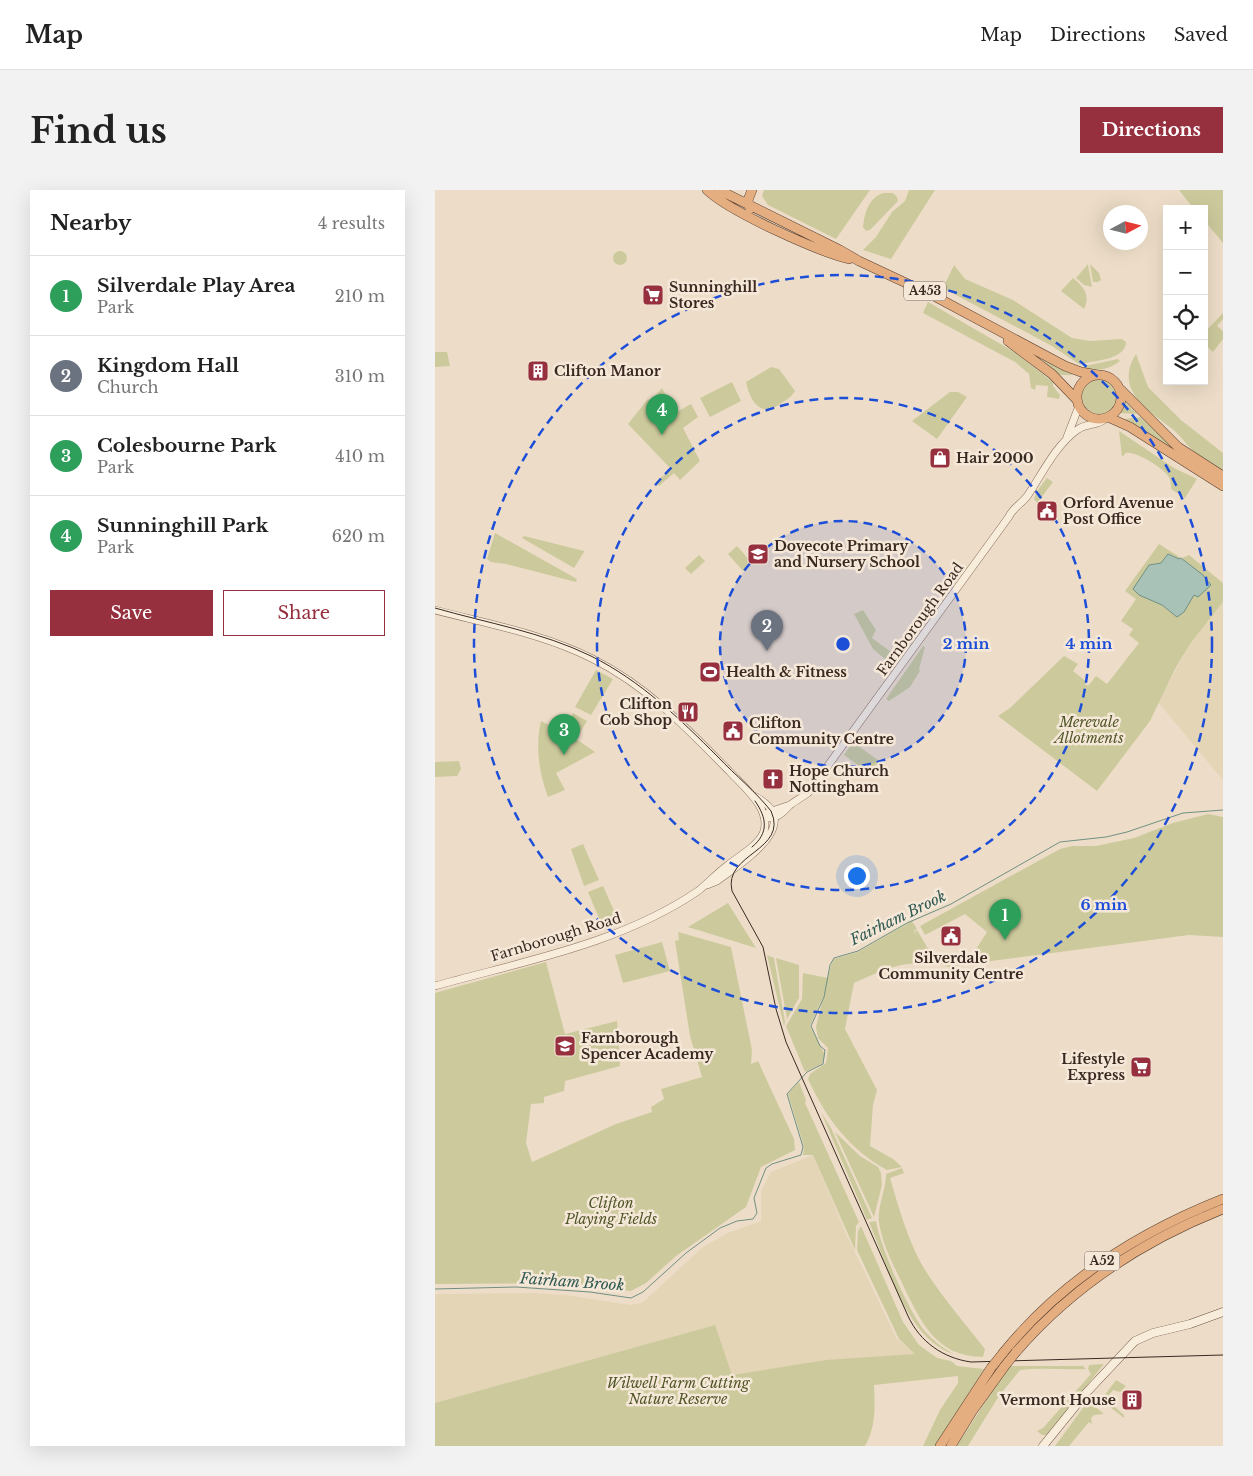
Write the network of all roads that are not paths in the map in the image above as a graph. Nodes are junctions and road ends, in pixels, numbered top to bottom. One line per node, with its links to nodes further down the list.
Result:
1 (707, 190): 8 (highway, A453)
2 (747, 190): 5 (highway)
3 (752, 190): 6 (highway)
4 (757, 190): 7 (highway)
5 (721, 191): 6 (highway, A453)
6 (748, 204): 7 (highway, A453); 8 (highway)
7 (759, 209): 9 (highway, A453)
8 (757, 219): 9 (highway, A453)
9 (859, 261): 10 (highway, A453)
10 (988, 325): 11 (highway, A453); 13 (highway, A453)
11 (1098, 375): 12 (highway); 13 (highway)
12 (1121, 390): 14 (highway); 16 (highway)
13 (1078, 403): 14 (highway); 15 (street, Farnborough Road)
14 (1107, 419): 15 (street, Farnborough Road); 17 (highway)
15 (1065, 442): 20 (street, Farnborough Road)
16 (1223, 476)
17 (1223, 486)
18 (435, 610): 19 (street)
19 (752, 795): 20 (street); 21 (street)
20 (773, 814): 21 (street); 22 (street, Farnborough Road)
21 (765, 817): 22 (street, Farnborough Road)
22 (704, 886): 23 (street, Farnborough Road)
23 (435, 986)
24 (1223, 1199): 27 (highway, A52, bridge)
25 (1223, 1209): 28 (highway, A52, bridge)
26 (1223, 1312): 29 (main road)
27 (940, 1446)
28 (951, 1446)
29 (1043, 1446)

